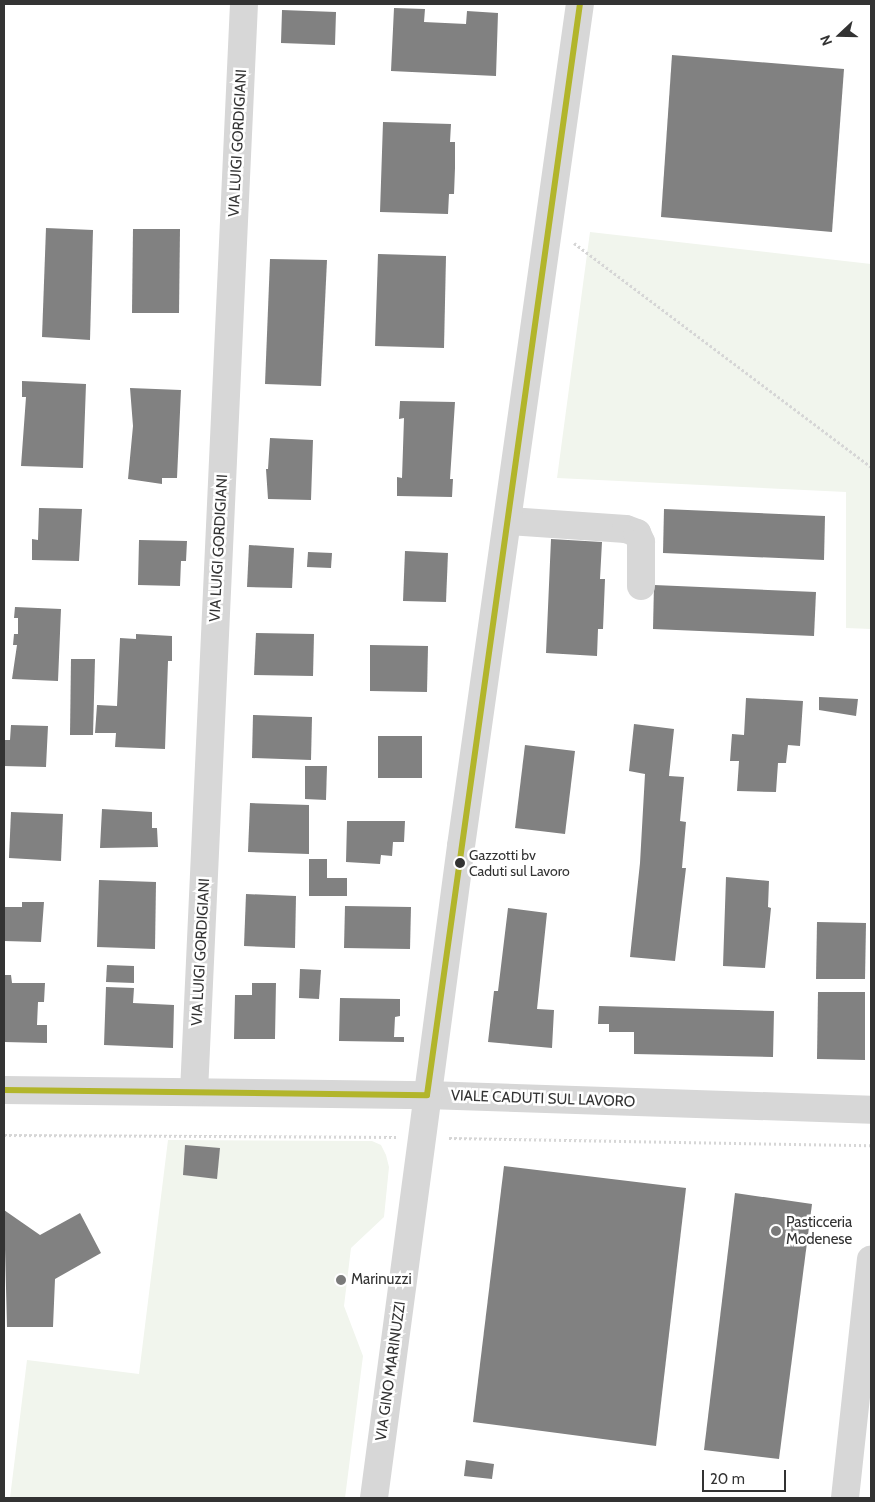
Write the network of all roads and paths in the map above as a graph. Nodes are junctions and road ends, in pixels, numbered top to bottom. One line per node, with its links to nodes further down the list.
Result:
1 (244, 4): 8 (street, VIA LUIGI GORDIGIANI)
2 (580, 4): 3 (street, VIA GINO MARINUZZI)
3 (549, 225): 4 (path); 5 (street, VIA GINO MARINUZZI)
4 (871, 467)
5 (509, 521): 6 (street); 9 (street, VIA GINO MARINUZZI)
6 (641, 586)
7 (4, 1090): 8 (street, VIALE CADUTI SUL LAVORO)
8 (194, 1092): 9 (street, VIALE CADUTI SUL LAVORO)
9 (427, 1095): 10 (street, VIALE CADUTI SUL LAVORO); 12 (street, VIA GINO MARINUZZI)
10 (871, 1110)
11 (871, 1259): 13 (street)
12 (374, 1498)
13 (845, 1498)

